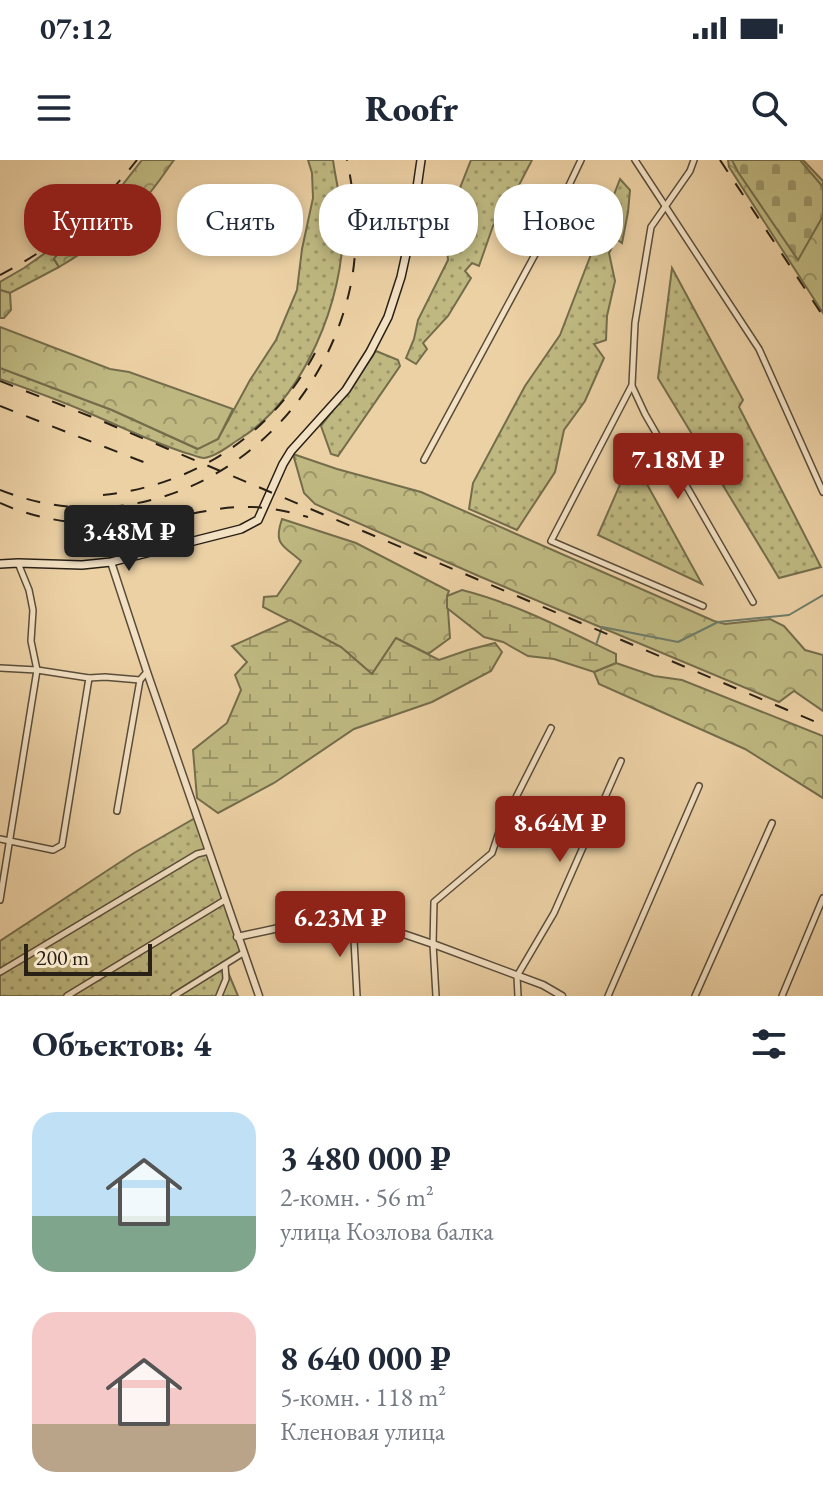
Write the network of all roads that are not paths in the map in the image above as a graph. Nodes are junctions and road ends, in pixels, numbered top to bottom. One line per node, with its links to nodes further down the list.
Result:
1 (421, 160): 9 (main road)
2 (581, 160): 7 (street)
3 (635, 160): 5 (street)
4 (694, 160): 5 (street)
5 (665, 207): 6 (street); 8 (street)
6 (632, 385): 12 (street); 13 (street)
7 (424, 460)
8 (823, 492)
9 (111, 562): 10 (main road); 16 (street)
10 (18, 563): 11 (main road); 15 (street)
11 (0, 564)
12 (753, 602)
13 (703, 606)
14 (0, 668): 15 (street)
15 (37, 670): 17 (street); 25 (street)
16 (147, 672): 18 (street); 26 (street)
17 (89, 678): 18 (street); 25 (street)
18 (140, 680): 22 (street)
19 (551, 728): 32 (street)
20 (621, 761): 36 (street)
21 (699, 786): 45 (street)
22 (117, 811)
23 (772, 823): 46 (street)
24 (0, 839): 25 (street)
25 (10, 841): 28 (street)
26 (209, 851): 29 (street); 35 (street)
27 (823, 898): 47 (street)
28 (0, 900)
29 (225, 900): 31 (street); 37 (street)
30 (353, 921): 31 (street); 32 (street); 41 (street)
31 (237, 937): 33 (street)
32 (433, 944): 36 (street); 42 (street)
33 (243, 953): 34 (street); 40 (street)
34 (225, 965): 38 (street); 39 (street)
35 (0, 972)
36 (517, 976): 43 (street); 44 (street)
37 (67, 996)
38 (174, 996)
39 (219, 996)
40 (259, 996)
41 (357, 996)
42 (436, 996)
43 (518, 996)
44 (562, 996)
45 (608, 996)
46 (695, 996)
47 (782, 996)

